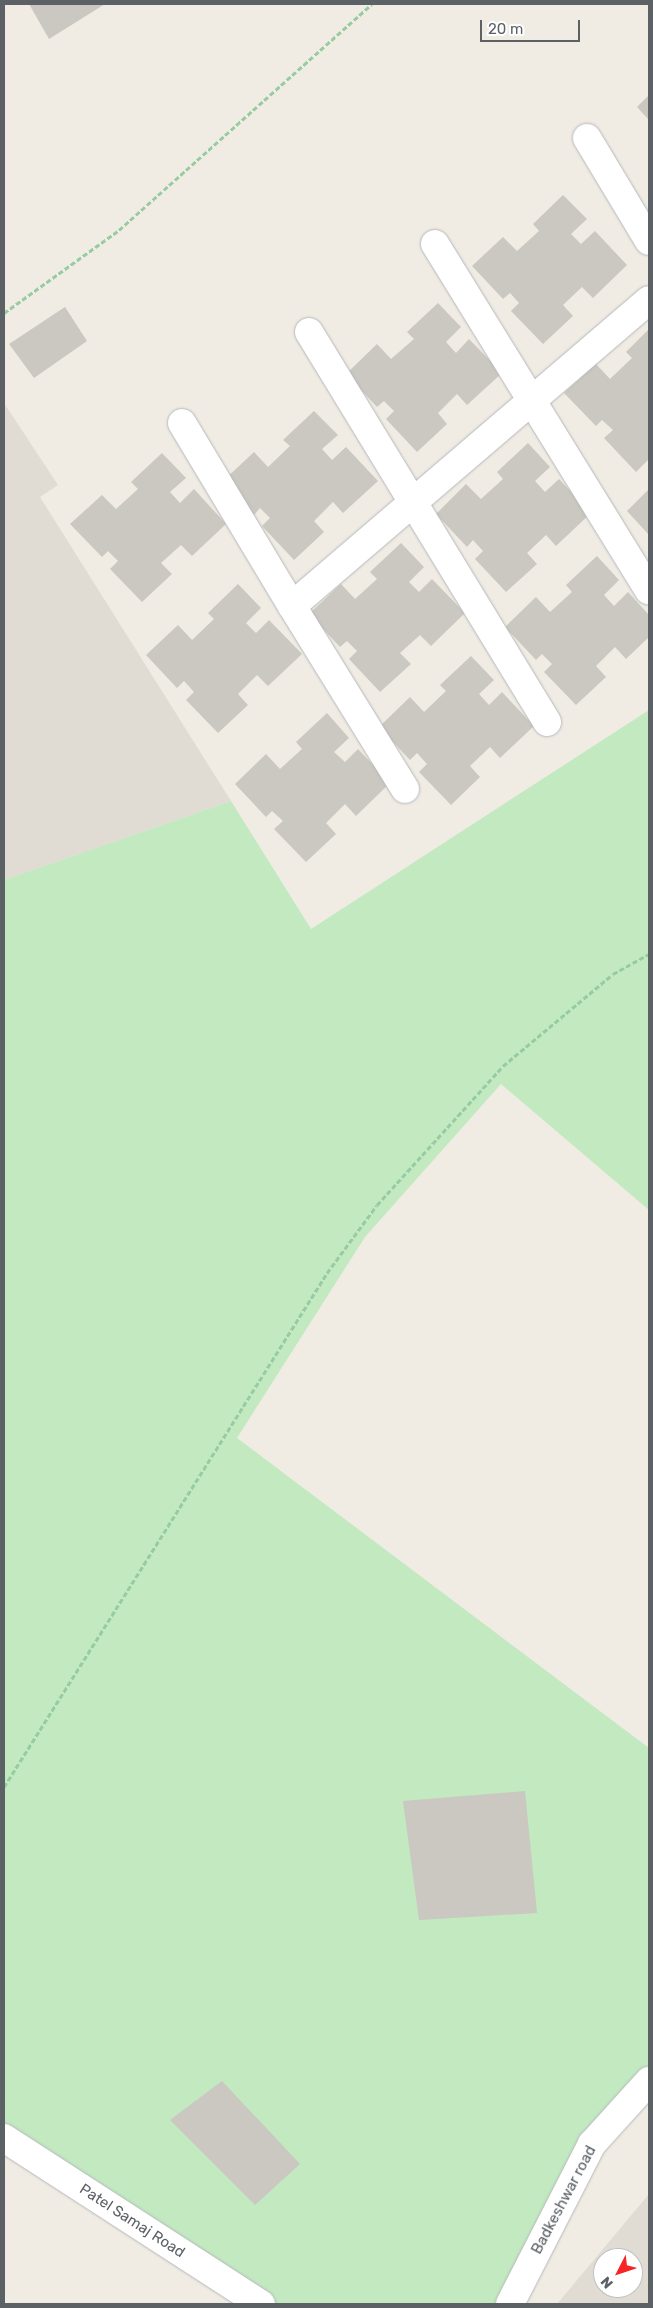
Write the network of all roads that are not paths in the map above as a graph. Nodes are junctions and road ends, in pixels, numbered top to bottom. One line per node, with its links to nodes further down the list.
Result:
1 (587, 138): 2 (street)
2 (649, 241)
3 (435, 244): 6 (street)
4 (649, 300): 6 (street)
5 (309, 332): 8 (street)
6 (532, 401): 8 (street); 9 (street)
7 (182, 424): 10 (street)
8 (414, 502): 10 (street); 11 (street)
9 (649, 590)
10 (292, 606): 12 (street)
11 (547, 722)
12 (405, 789)
13 (649, 2081): 16 (street, Badkeshwar road)
14 (4, 2138): 15 (street, Patel Samaj Road)
15 (261, 2304)
16 (510, 2304)

